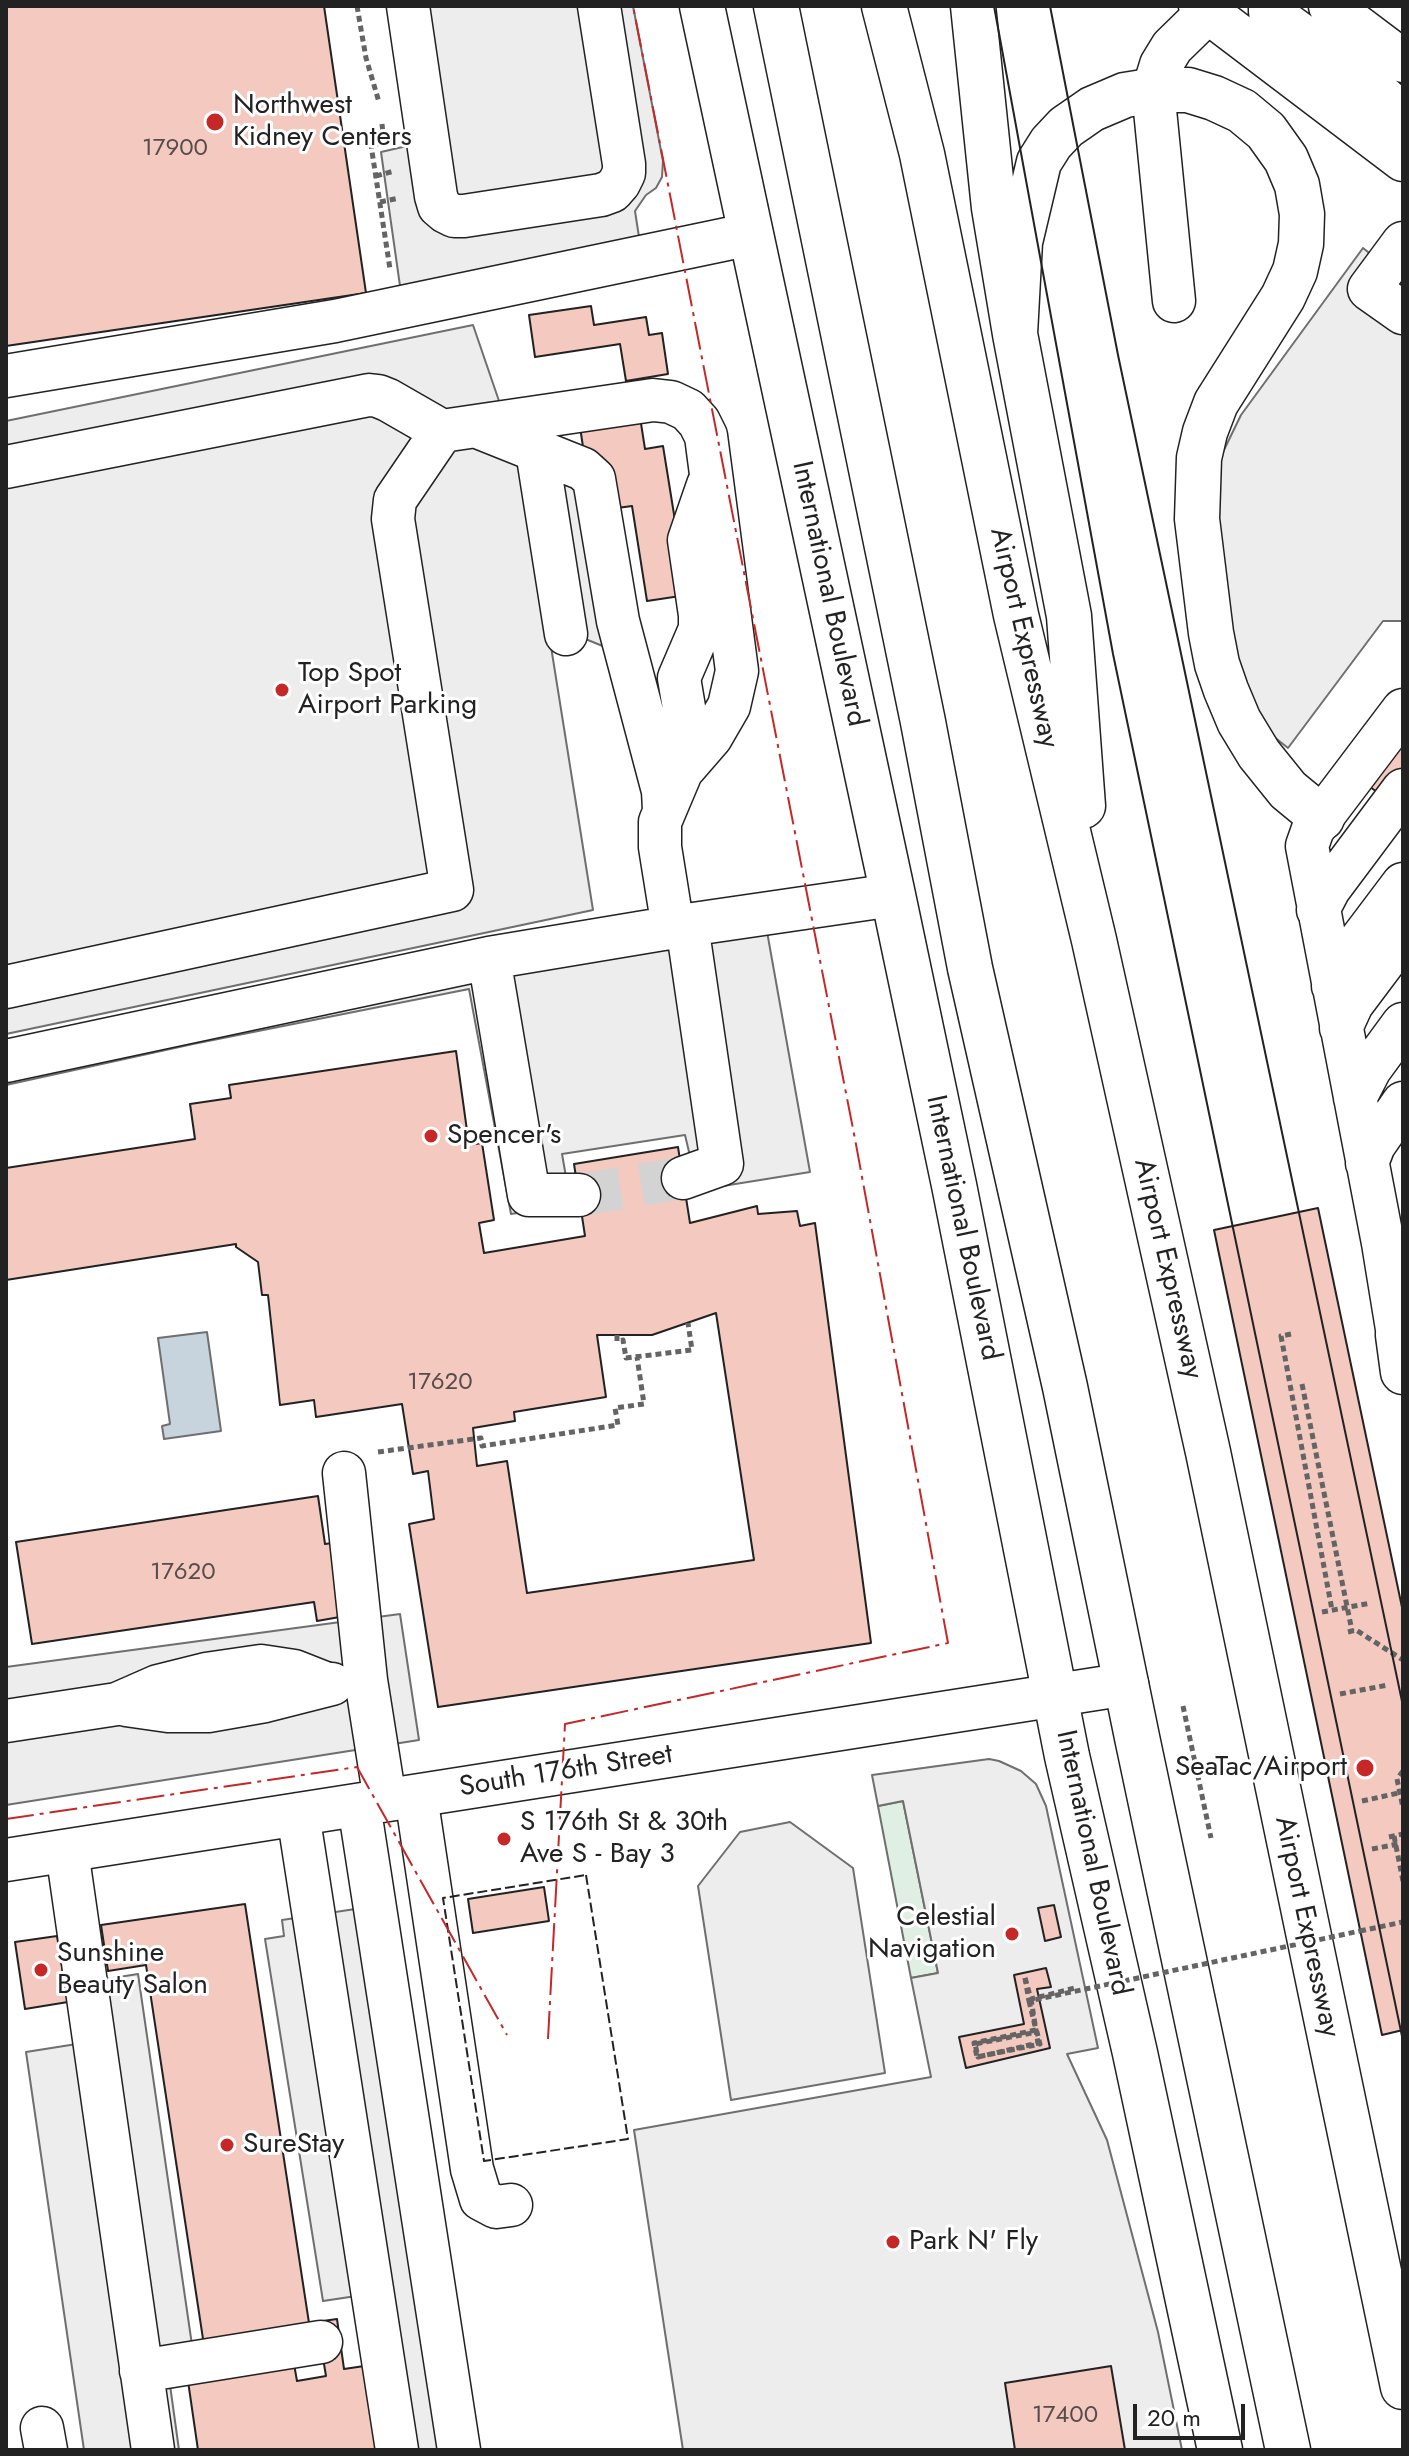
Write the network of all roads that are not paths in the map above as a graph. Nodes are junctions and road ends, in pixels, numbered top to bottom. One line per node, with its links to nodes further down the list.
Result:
1 (408, 6): 2 (street)
2 (599, 6)
3 (702, 6): 20 (main road, International Boulevard)
4 (776, 6): 32 (main road)
5 (884, 6): 18 (main road)
6 (904, 6): 18 (main road)
7 (973, 6): 24 (main road)
8 (1270, 6): 17 (street)
9 (1296, 6): 15 (street)
10 (1330, 6): 14 (street)
11 (1365, 6): 13 (street)
12 (1207, 8): 16 (street); 19 (street)
13 (1403, 35)
14 (1403, 61)
15 (1403, 85)
16 (1156, 90): 22 (street); 24 (main road); 36 (main road)
17 (1403, 115)
18 (922, 154): 43 (main road, Airport Expressway)
19 (1403, 160)
20 (751, 234): 25 (street); 39 (main road, International Boulevard)
21 (1403, 243): 23 (street)
22 (1174, 301)
23 (1403, 313)
24 (1015, 334): 43 (main road)
25 (6, 376)
26 (458, 429): 27 (street); 28 (street); 29 (street); 48 (street)
27 (537, 451): 30 (street); 34 (street)
28 (6, 467)
29 (711, 476): 34 (street); 34 (street)
30 (565, 627)
31 (1403, 710): 36 (street)
32 (923, 722): 39 (main road); 45 (main road)
33 (1403, 749): 40 (street)
34 (675, 786): 41 (street)
35 (1403, 790): 40 (street)
36 (1322, 818): 40 (street)
37 (1403, 833): 40 (street)
38 (1403, 884): 47 (street)
39 (893, 895): 41 (street); 45 (main road); 60 (main road, International Boulevard)
40 (1319, 911): 47 (street)
41 (680, 926): 44 (street); 54 (street)
42 (1403, 936): 53 (street)
43 (1094, 940): 70 (main road, Airport Expressway)
44 (489, 958): 50 (street); 55 (street)
45 (970, 968): 59 (main road)
46 (1403, 978): 53 (street)
47 (1333, 986): 53 (street)
48 (6, 987)
49 (1403, 1024): 53 (street)
50 (6, 1061)
51 (1403, 1064): 53 (street)
52 (1403, 1103): 53 (street)
53 (1369, 1128): 56 (street)
54 (683, 1178)
55 (579, 1195)
56 (1401, 1340)
57 (344, 1473): 58 (street)
58 (346, 1682): 61 (street); 62 (street)
59 (1127, 1684): 60 (street, South 176th Street); 75 (main road)
60 (1056, 1695): 62 (street, South 176th Street); 74 (main road, International Boulevard)
61 (6, 1721)
62 (387, 1800): 63 (street, South 176th Street); 66 (street); 67 (street)
63 (298, 1814): 64 (street, South 176th Street); 68 (street)
64 (67, 1851): 65 (street, South 176th Street); 69 (street)
65 (6, 1860)
66 (511, 2205)
67 (440, 2324): 68 (street); 73 (street)
68 (346, 2338): 69 (street); 72 (street)
69 (141, 2371): 71 (street)
70 (1403, 2387)
71 (153, 2450)
72 (397, 2450)
73 (459, 2450)
74 (1220, 2450)
75 (1288, 2450)

